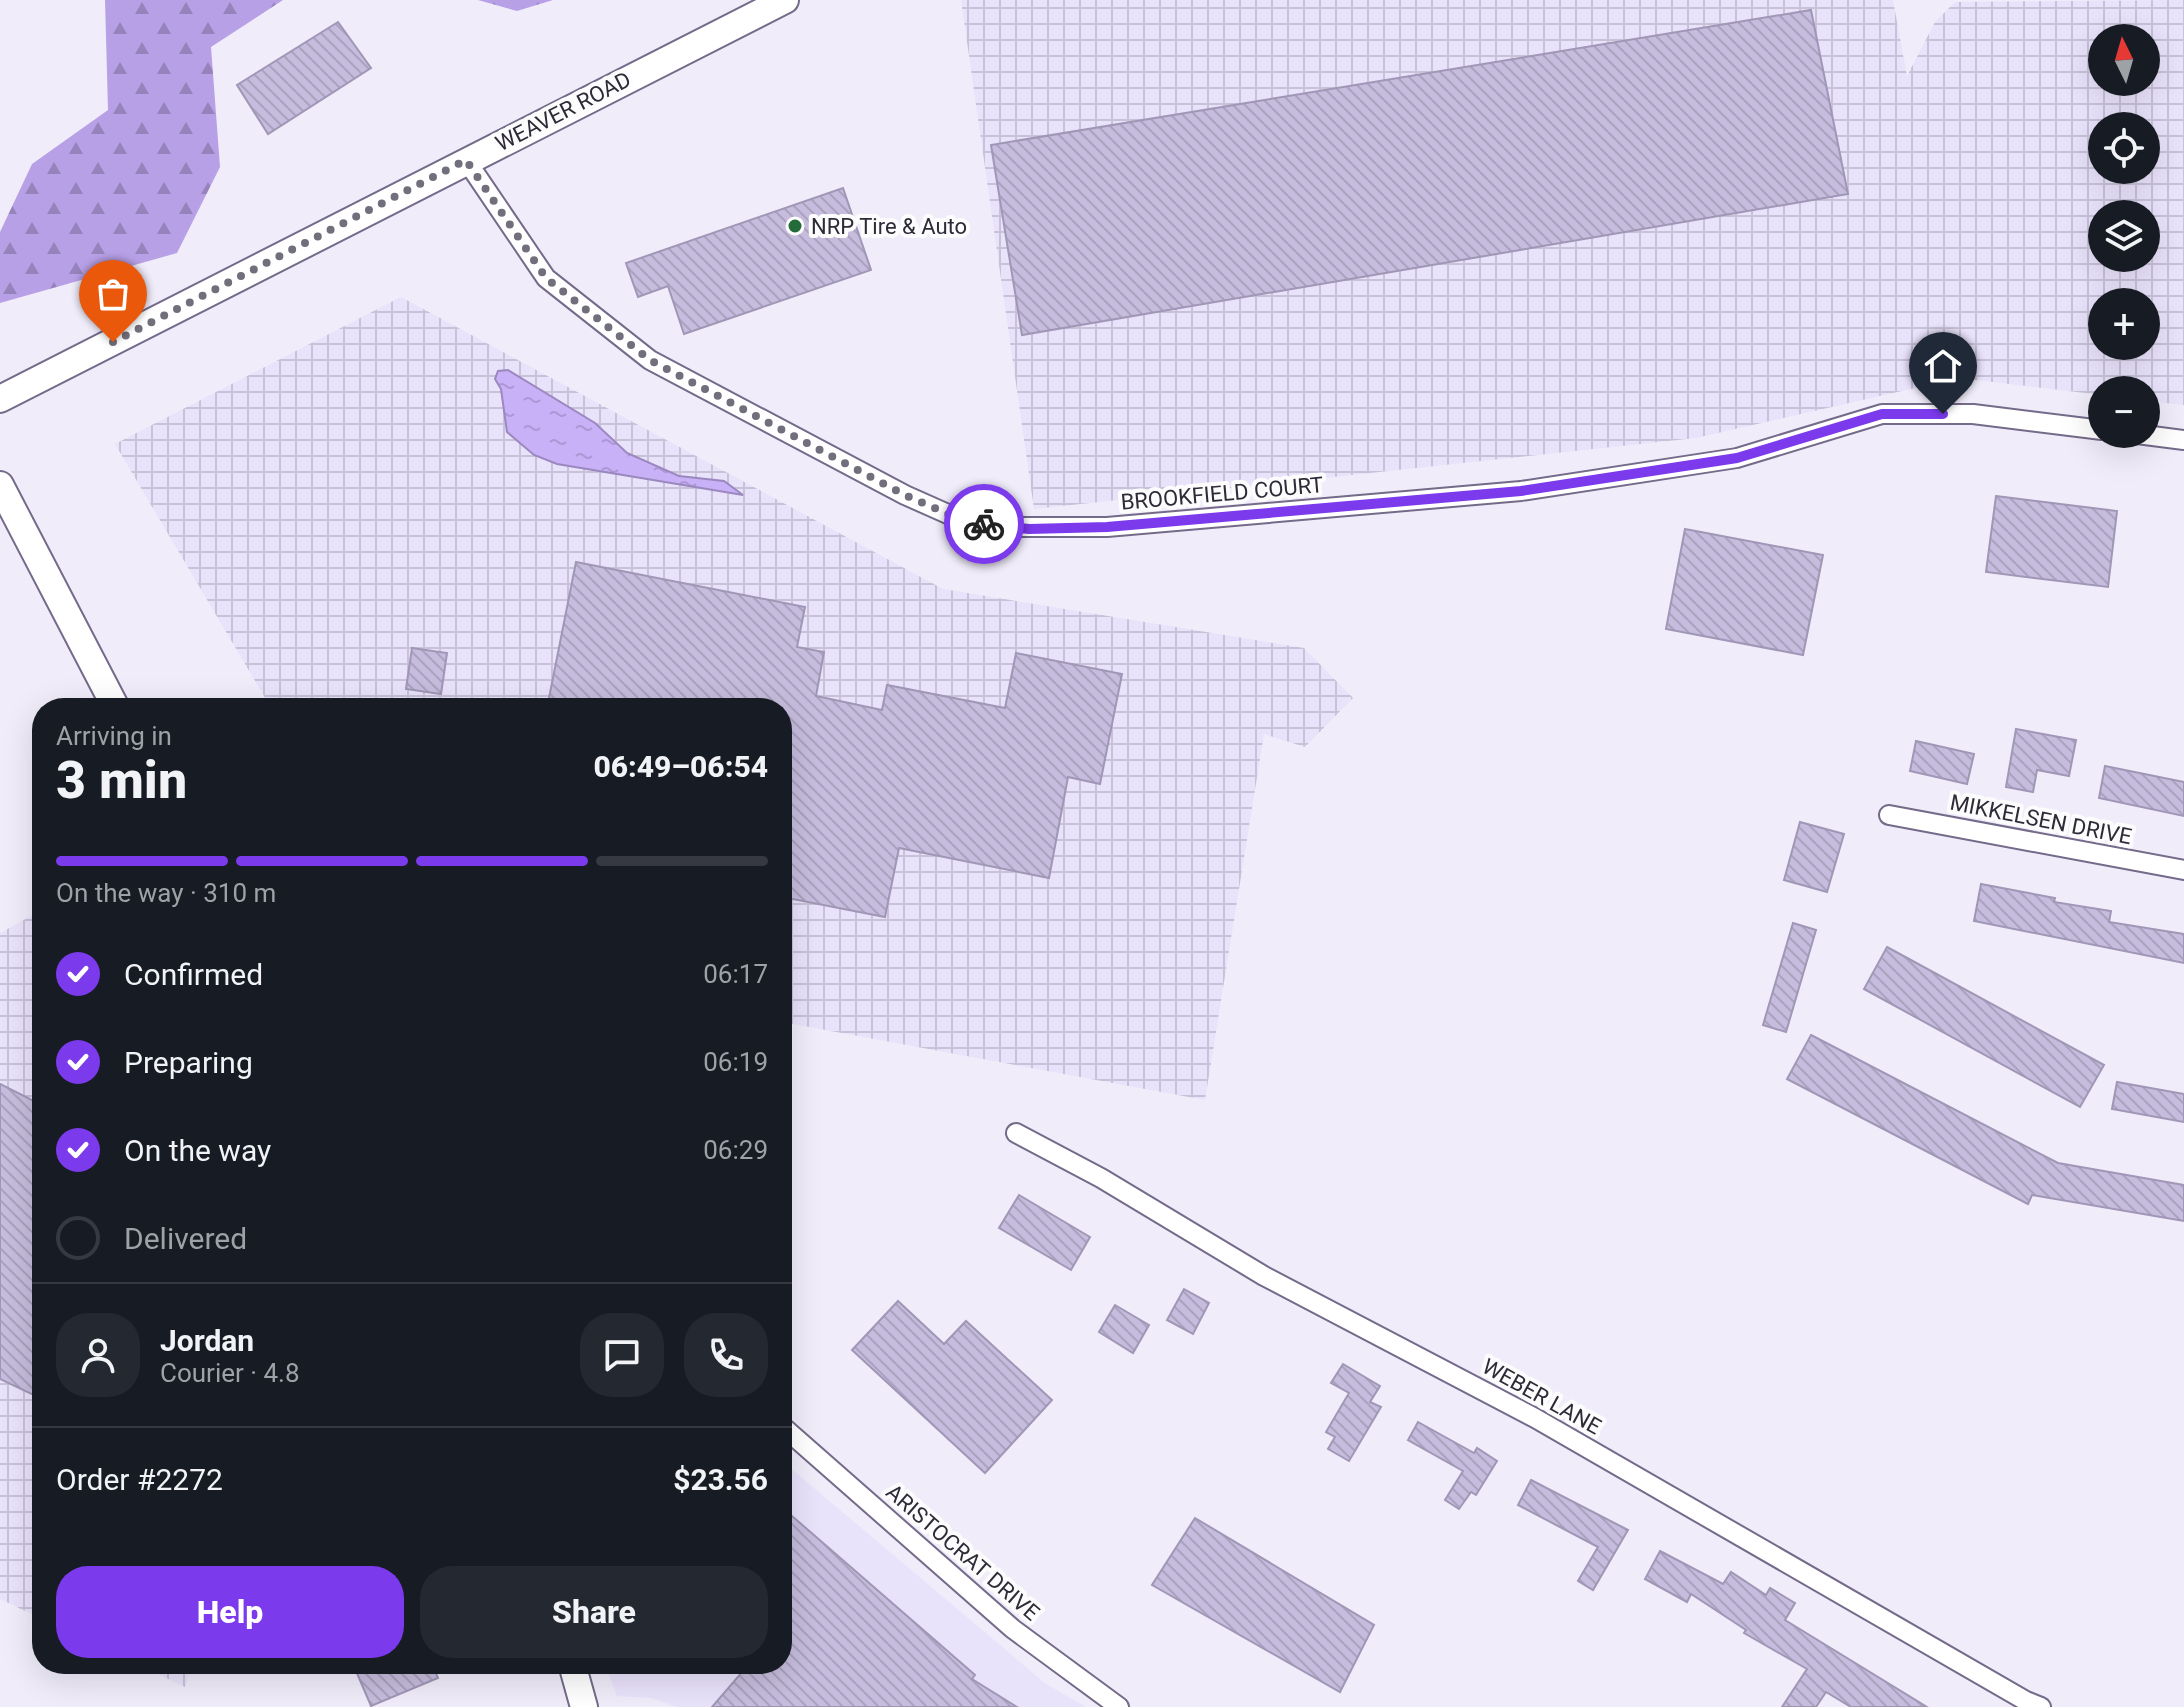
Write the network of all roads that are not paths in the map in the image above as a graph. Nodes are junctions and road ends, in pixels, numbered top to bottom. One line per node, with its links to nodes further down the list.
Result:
1 (785, 0): 2 (main road, WEAVER ROAD)
2 (466, 160): 3 (main road, WEAVER ROAD); 4 (street, BROOKFIELD COURT)
3 (0, 399)
4 (2088, 428)
5 (2160, 437): 6 (street)
6 (2184, 440)
7 (0, 485): 8 (main road)
8 (111, 698)
9 (1889, 815): 10 (street, MIKKELSEN DRIVE)
10 (2184, 870)
11 (1016, 1133): 16 (street, WEBER LANE)
12 (792, 1435): 15 (street, ARISTOCRAT DRIVE)
13 (575, 1674): 14 (main road)
14 (584, 1707)
15 (1119, 1707)
16 (2041, 1707)

